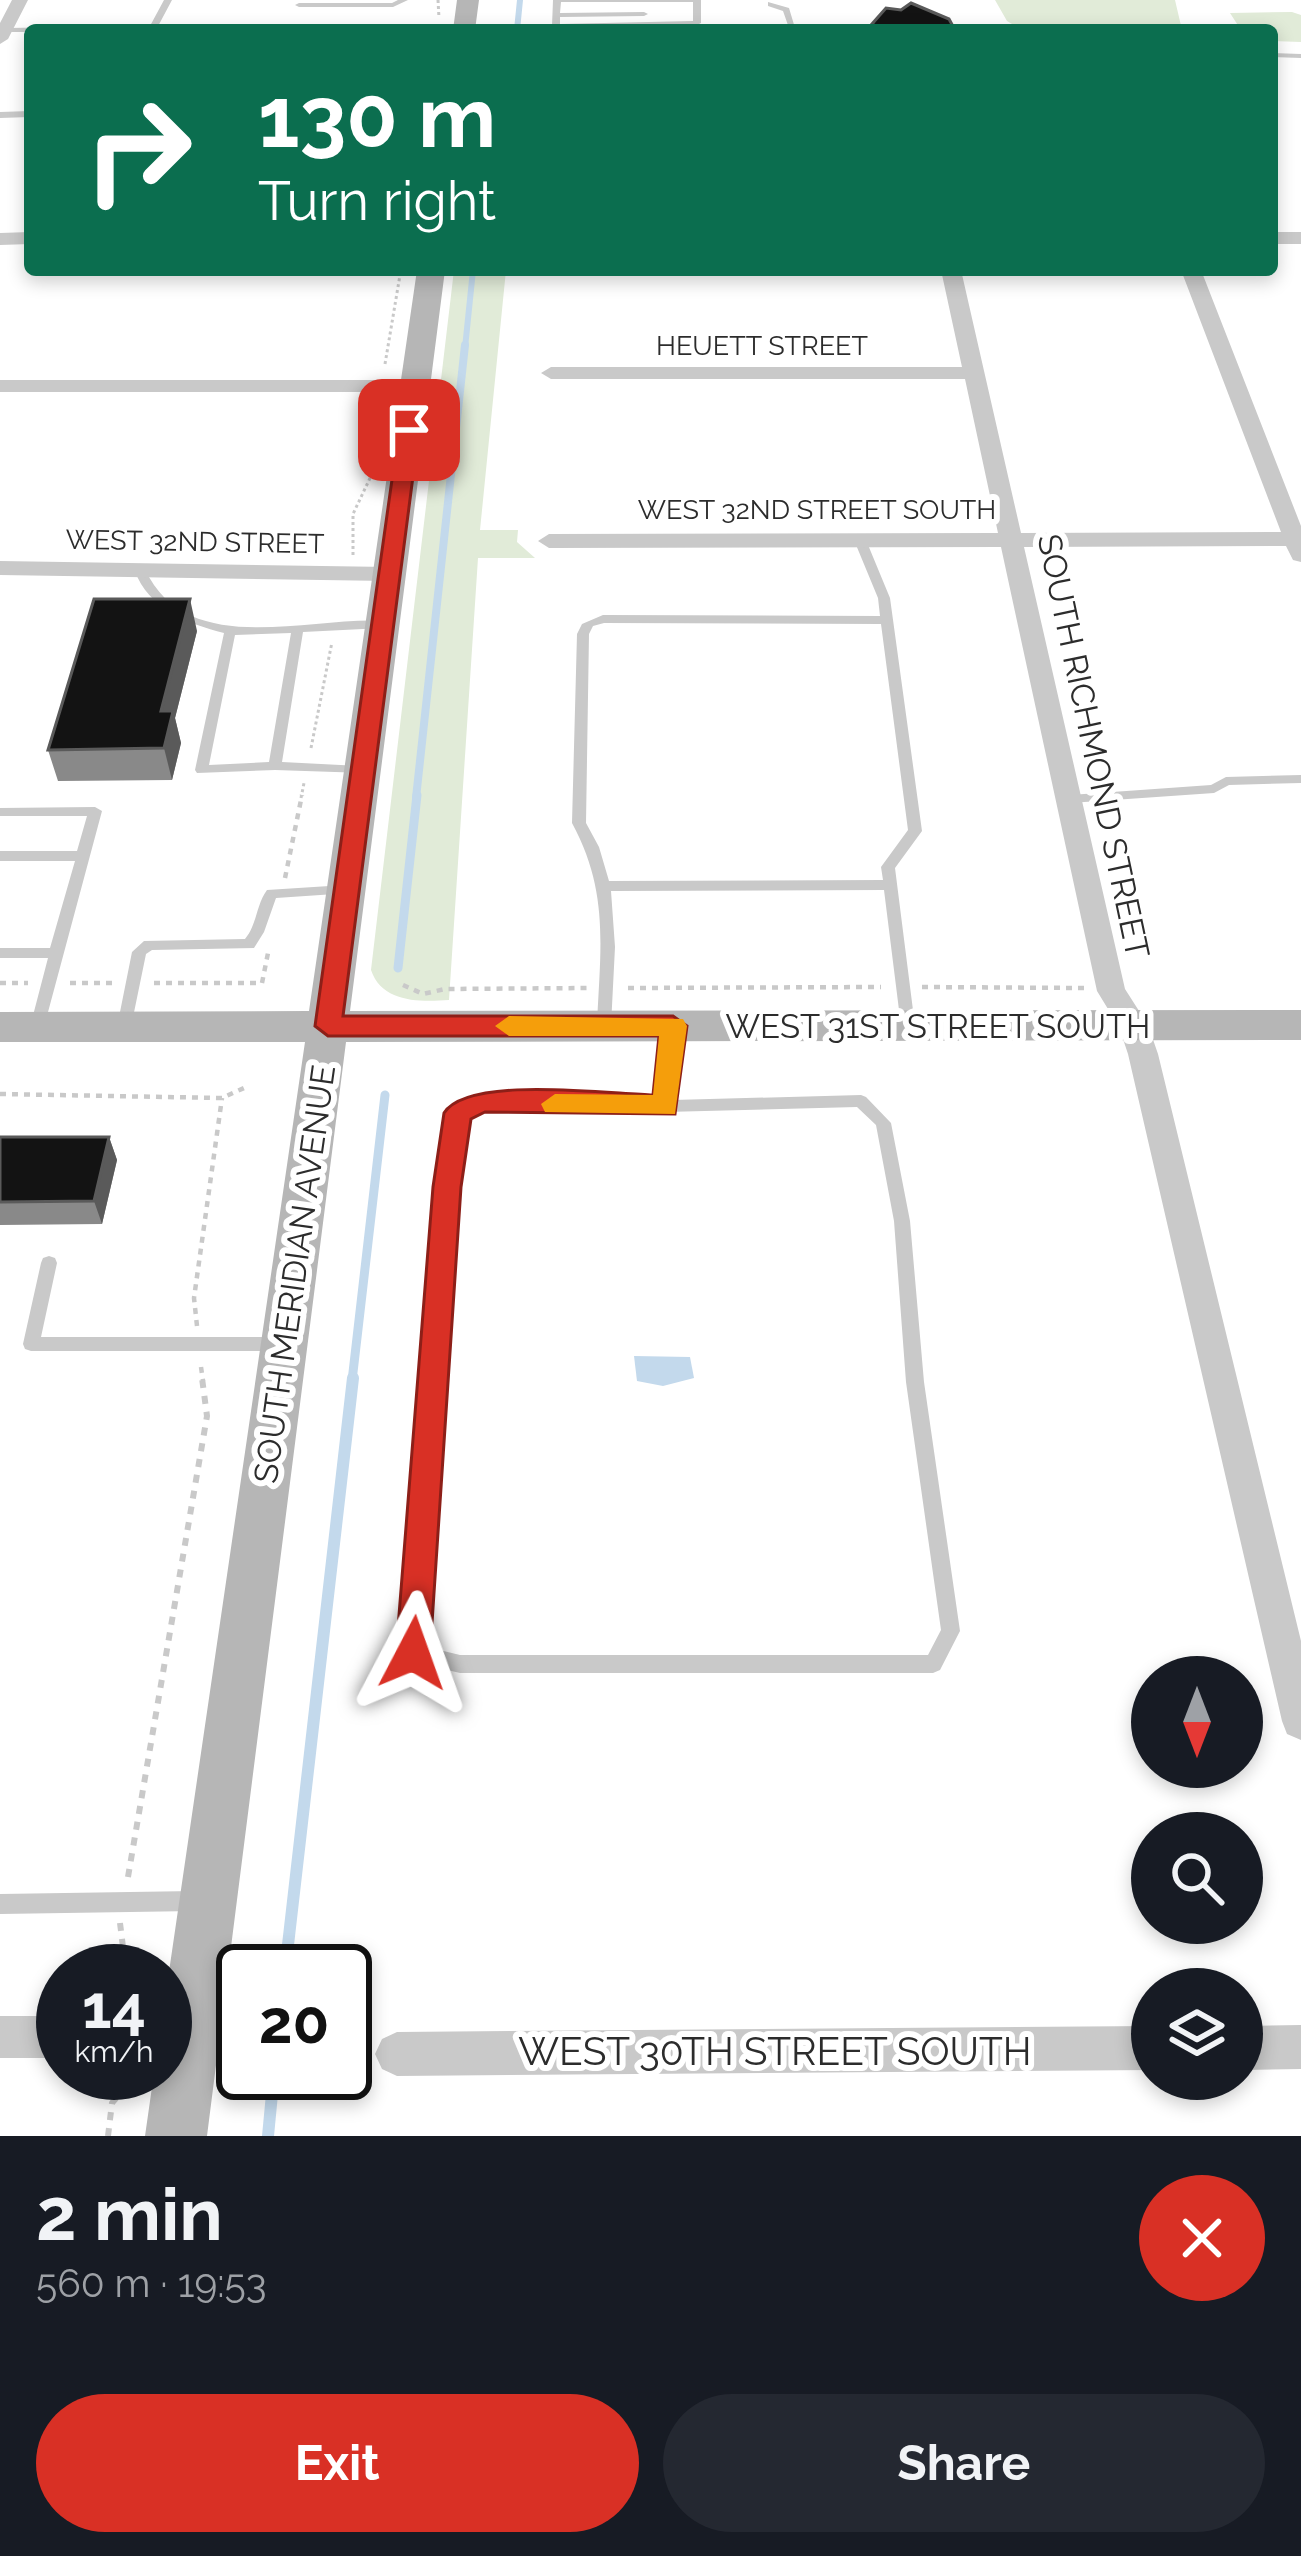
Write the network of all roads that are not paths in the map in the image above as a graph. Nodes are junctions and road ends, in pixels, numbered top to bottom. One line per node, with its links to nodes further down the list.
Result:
1 (20, 0): 12 (street)
2 (404, 0): 3 (lane)
3 (300, 3): 7 (lane)
4 (697, 4): 6 (lane); 9 (lane)
5 (771, 4): 10 (lane)
6 (557, 6)
7 (294, 22)
8 (811, 22): 11 (lane)
9 (635, 24)
10 (788, 24)
11 (804, 24)
12 (3, 29)
13 (430, 276): 19 (main road, SOUTH MERIDIAN AVENUE)
14 (952, 276): 16 (street, SOUTH RICHMOND STREET)
15 (1192, 276): 23 (street)
16 (974, 373): 17 (street, HEUETT STREET); 20 (street, SOUTH RICHMOND STREET)
17 (550, 374)
18 (0, 386): 19 (street)
19 (415, 386): 26 (main road, SOUTH MERIDIAN AVENUE)
20 (1013, 539): 21 (street, WEST 32ND STREET SOUTH); 23 (street, WEST 32ND STREET SOUTH); 34 (street, SOUTH RICHMOND STREET)
21 (860, 540): 22 (street, WEST 32ND STREET SOUTH); 27 (lane)
22 (548, 541)
23 (1299, 544)
24 (0, 568): 25 (street, WEST 32ND STREET)
25 (141, 571): 26 (street, WEST 32ND STREET); 30 (lane)
26 (389, 574): 28 (main road, SOUTH MERIDIAN AVENUE)
27 (886, 620): 38 (lane); 39 (lane)
28 (382, 624): 29 (lane); 32 (main road, SOUTH MERIDIAN AVENUE)
29 (298, 629): 30 (lane); 31 (lane)
30 (230, 631): 31 (lane)
31 (275, 766): 32 (lane)
32 (363, 770): 40 (main road, SOUTH MERIDIAN AVENUE)
33 (1301, 779): 34 (lane)
34 (1070, 799): 45 (street, SOUTH RICHMOND STREET)
35 (0, 812): 37 (lane)
36 (0, 856): 37 (lane)
37 (83, 856): 42 (lane)
38 (889, 885): 39 (lane); 43 (lane)
39 (608, 886): 44 (lane)
40 (346, 890): 47 (main road, SOUTH MERIDIAN AVENUE); 50 (lane)
41 (0, 953): 42 (lane)
42 (56, 953): 49 (lane)
43 (906, 1006): 45 (main road, WEST 31ST STREET SOUTH); 48 (main road, WEST 31ST STREET SOUTH)
44 (604, 1007): 47 (main road, WEST 31ST STREET SOUTH); 48 (main road, WEST 31ST STREET SOUTH)
45 (1122, 1008): 46 (main road, WEST 31ST STREET SOUTH); 54 (street, SOUTH RICHMOND STREET)
46 (1301, 1025)
47 (328, 1026): 50 (main road, WEST 31ST STREET SOUTH); 53 (main road, SOUTH MERIDIAN AVENUE)
48 (673, 1026): 51 (lane)
49 (18, 1027): 50 (main road, WEST 31ST STREET SOUTH)
50 (124, 1027)
51 (665, 1106): 51 (lane)
52 (49, 1263): 53 (lane)
53 (284, 1344): 55 (main road, SOUTH MERIDIAN AVENUE)
54 (1301, 1721)
55 (207, 1901): 56 (lane); 57 (main road, SOUTH MERIDIAN AVENUE)
56 (0, 1904)
57 (192, 1969)
58 (0, 2037): 59 (street)
59 (36, 2037)
60 (1301, 2047): 62 (street)
61 (1131, 2048): 63 (street, WEST 30TH STREET SOUTH)
62 (1263, 2048)
63 (397, 2054)
64 (176, 2100): 65 (main road, SOUTH MERIDIAN AVENUE)
65 (176, 2136)

